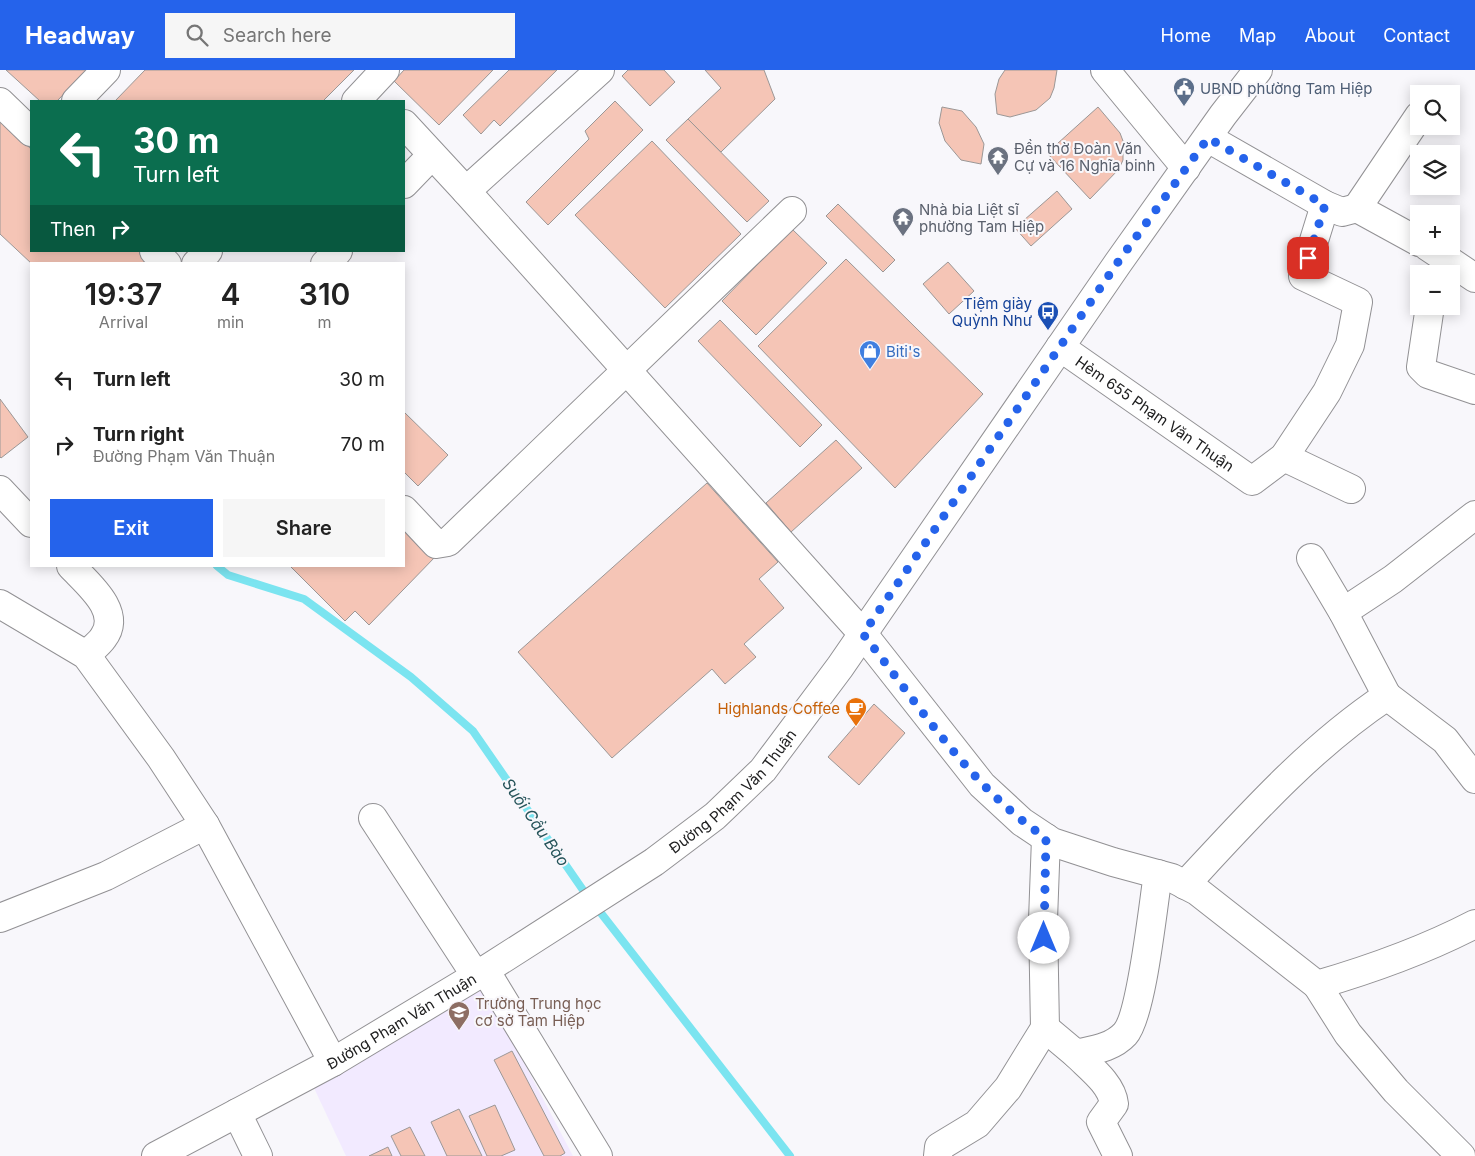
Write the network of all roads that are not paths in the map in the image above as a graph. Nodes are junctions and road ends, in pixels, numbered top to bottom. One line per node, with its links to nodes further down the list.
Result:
1 (106, 70): 5 (street)
2 (600, 70): 14 (street)
3 (1105, 70): 12 (street)
4 (1258, 70): 10 (street, Đường Phạm Văn Thuận)
5 (77, 100)
6 (0, 102): 9 (street)
7 (405, 125): 11 (street)
8 (1410, 129): 16 (street)
9 (30, 131)
10 (1208, 138): 12 (street, Đường Phạm Văn Thuận); 15 (street)
11 (432, 155): 13 (street); 14 (street)
12 (1186, 168): 28 (street, Đường Phạm Văn Thuận)
13 (405, 183)
14 (466, 190): 29 (street)
15 (1325, 205): 16 (street); 31 (street)
16 (1357, 208): 18 (street)
17 (792, 211): 29 (street)
18 (1410, 241)
19 (155, 252): 23 (street)
20 (207, 252): 24 (street)
21 (337, 252): 25 (street)
22 (1432, 255): 26 (street)
23 (164, 262)
24 (198, 262)
25 (327, 262)
26 (1475, 278)
27 (1428, 315): 30 (street)
28 (1060, 346): 31 (street, Hẻm 655 Phạm Văn Thuận); 41 (street, Đường Phạm Văn Thuận)
29 (626, 370): 34 (street); 41 (street)
30 (1475, 390)
31 (1284, 457): 32 (street)
32 (1351, 489)
33 (0, 490): 36 (street)
34 (405, 511)
35 (1475, 515): 40 (street)
36 (30, 522)
37 (1311, 558): 40 (street)
38 (73, 567): 42 (street)
39 (0, 604): 42 (street)
40 (1343, 612): 43 (street)
41 (863, 634): 47 (street); 52 (street, Đường Phạm Văn Thuận)
42 (86, 655): 46 (street)
43 (1387, 696): 44 (street); 49 (street)
44 (1475, 779)
45 (373, 818): 52 (street)
46 (205, 825): 50 (street); 56 (street)
47 (1046, 838): 48 (street); 54 (street)
48 (1158, 874): 49 (street); 55 (street)
49 (1185, 885): 53 (street)
50 (0, 918)
51 (1475, 924): 53 (street)
52 (480, 973): 56 (street, Đường Phạm Văn Thuận); 60 (street)
53 (1317, 985): 63 (street)
54 (1045, 1028): 55 (street); 61 (street)
55 (1076, 1054): 62 (street)
56 (333, 1062): 57 (street, Đường Phạm Văn Thuận)
57 (237, 1113): 58 (street, Đường Phạm Văn Thuận); 59 (street)
58 (156, 1156)
59 (258, 1156)
60 (598, 1156)
61 (938, 1156)
62 (1118, 1156)
63 (1461, 1156)

